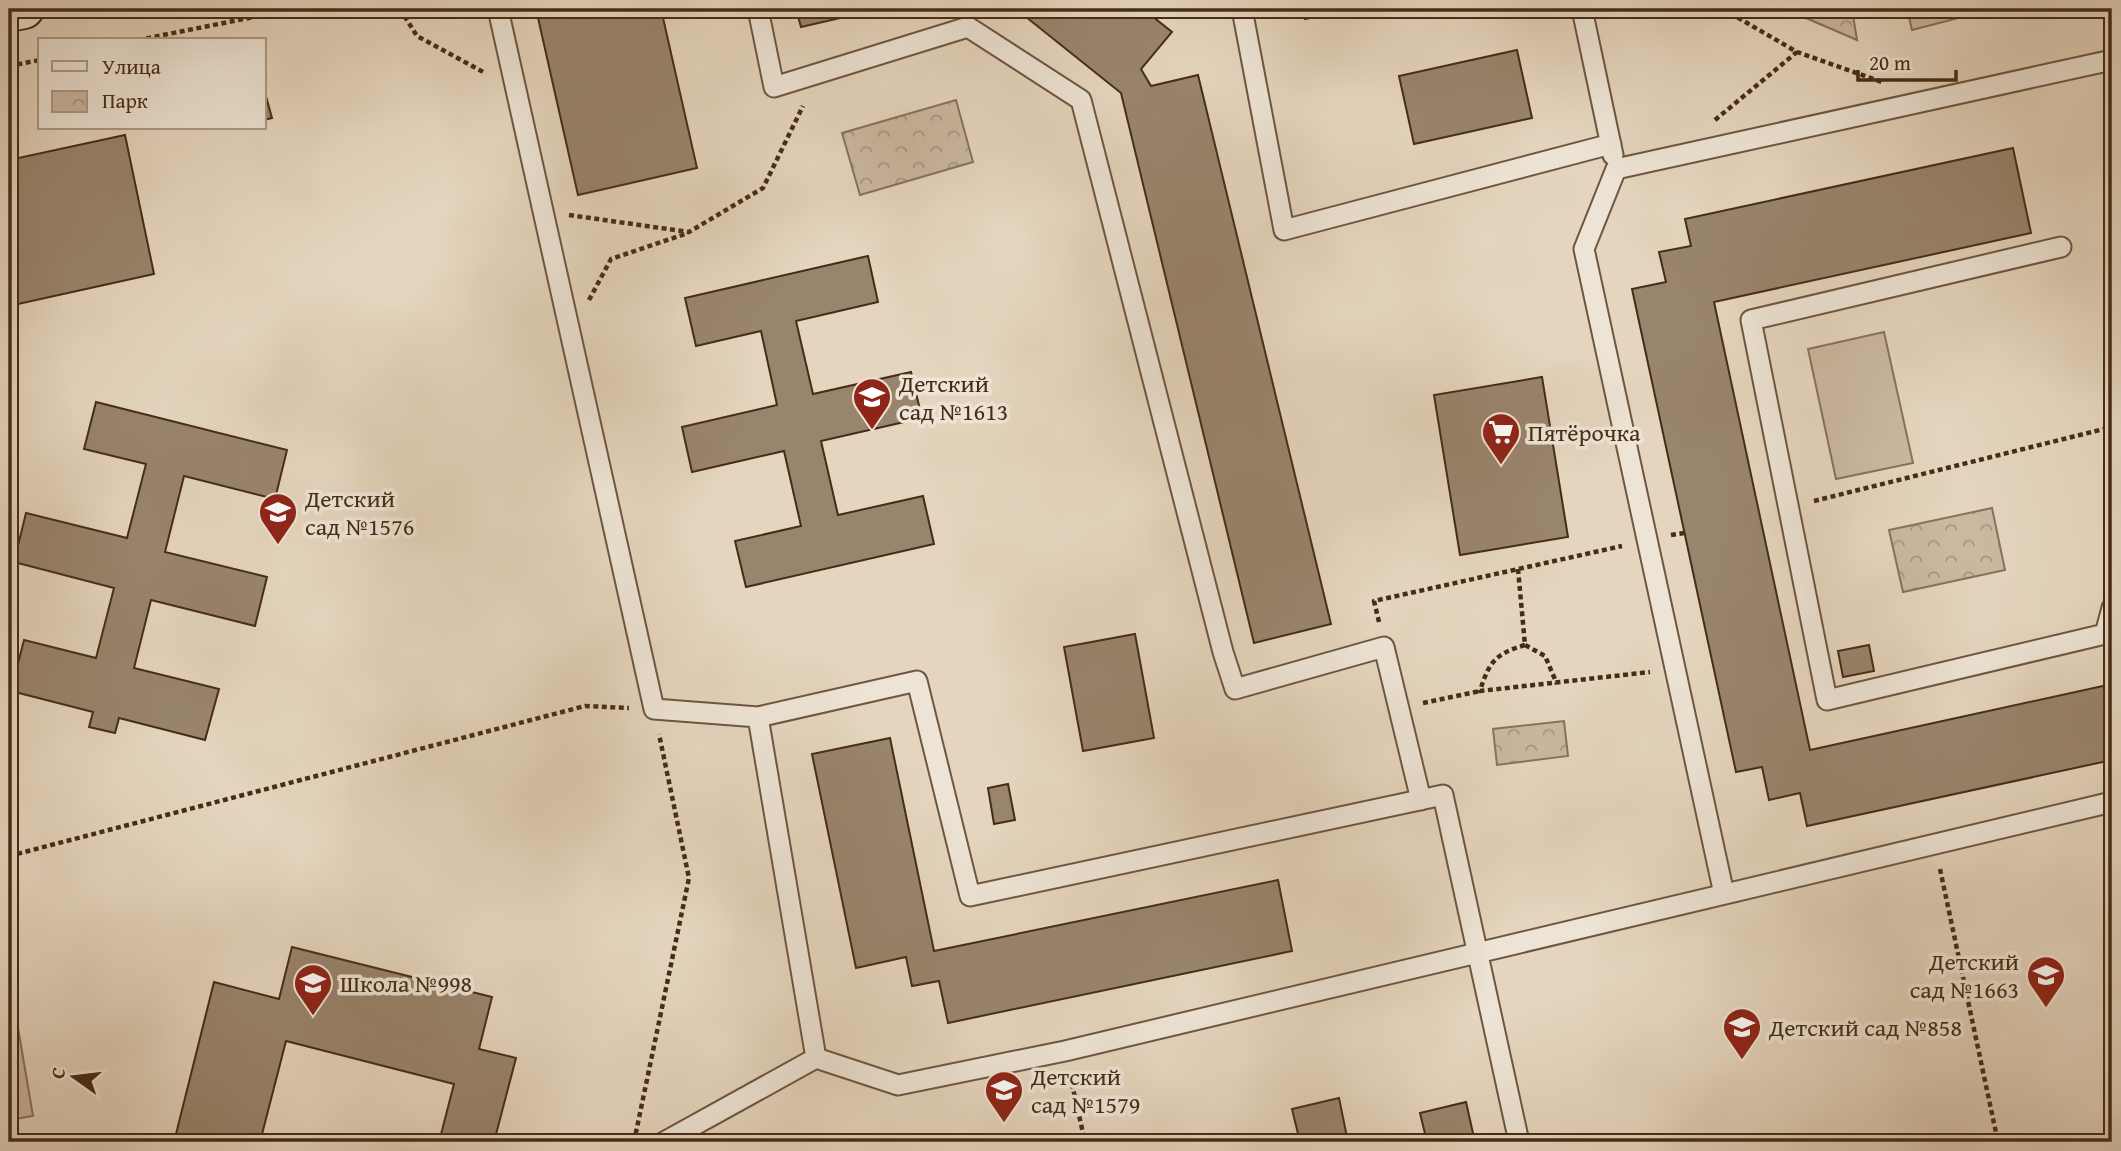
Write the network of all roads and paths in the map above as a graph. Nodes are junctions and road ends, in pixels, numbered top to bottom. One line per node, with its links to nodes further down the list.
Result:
1 (24, 9): 9 (street)
2 (294, 9): 10 (path)
3 (400, 9): 17 (path)
4 (498, 9): 17 (lane)
5 (758, 9): 15 (lane)
6 (1242, 9): 19 (lane)
7 (1582, 9): 19 (lane)
8 (1723, 9): 11 (path)
9 (9, 12)
10 (148, 38)
11 (1797, 52): 16 (path); 18 (path)
12 (38, 60): 14 (path)
13 (2112, 60): 20 (lane)
14 (9, 66)
15 (818, 73): 22 (path); 32 (lane)
16 (1883, 82)
17 (516, 90): 21 (lane)
18 (1712, 123)
19 (1611, 144): 20 (lane)
20 (1616, 169): 28 (lane)
21 (543, 211): 22 (path); 24 (lane)
22 (689, 232): 24 (path)
23 (2061, 247): 26 (lane)
24 (571, 335): 37 (lane)
25 (2112, 427): 26 (path)
26 (1789, 507): 30 (lane)
27 (1684, 533): 28 (path)
28 (1647, 541): 29 (path); 33 (lane)
29 (1518, 569): 31 (path); 32 (path)
30 (2112, 608)
31 (1525, 645): 34 (path); 35 (path)
32 (1384, 647): 36 (lane)
33 (1675, 668): 34 (path); 43 (lane)
34 (1558, 684): 35 (path)
35 (1480, 691): 36 (path)
36 (1399, 708): 39 (lane)
37 (654, 709): 38 (lane); 42 (path); 47 (path)
38 (758, 717): 39 (lane); 46 (lane)
39 (1421, 800): 44 (lane)
40 (2112, 802): 41 (lane)
41 (1935, 844): 43 (lane); 51 (path)
42 (9, 856)
43 (1724, 894): 44 (lane)
44 (1479, 953): 45 (lane); 50 (lane)
45 (1065, 1051): 46 (lane); 49 (path)
46 (816, 1058): 48 (lane)
47 (634, 1142)
48 (664, 1142)
49 (1084, 1142)
50 (1519, 1142)
51 (1998, 1142)

